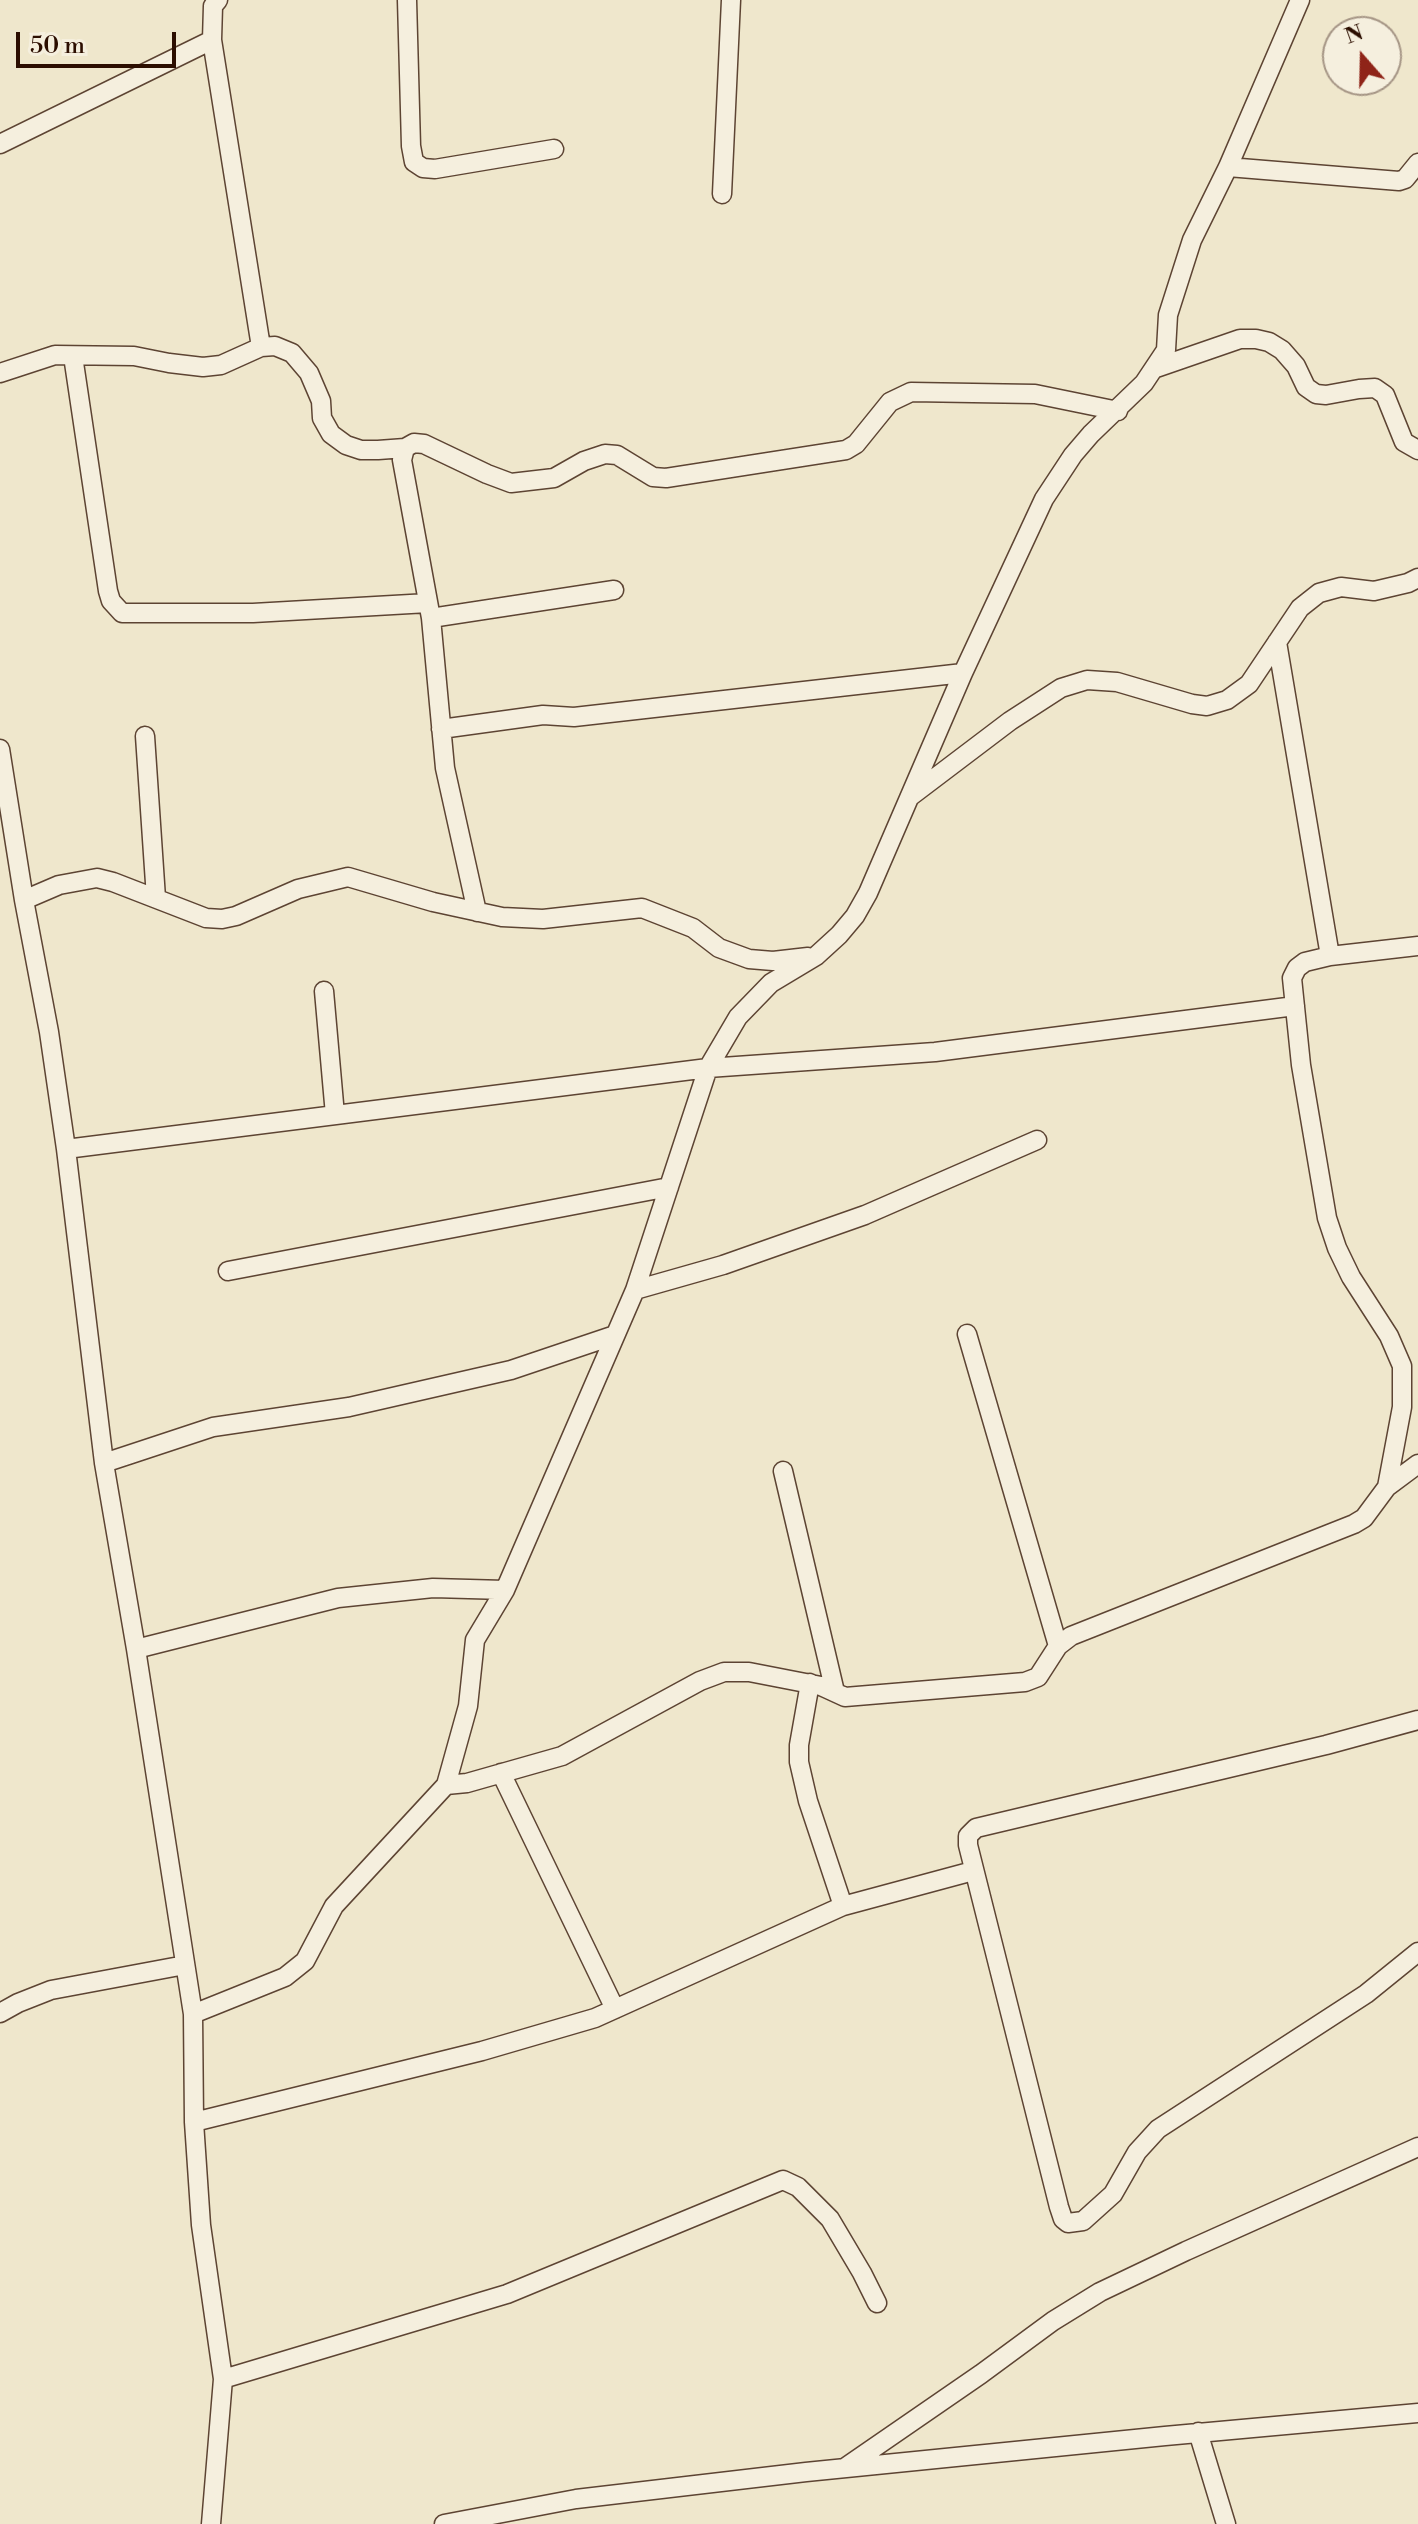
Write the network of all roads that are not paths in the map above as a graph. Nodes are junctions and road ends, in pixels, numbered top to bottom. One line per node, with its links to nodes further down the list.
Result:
1 (218, 0): 5 (street)
2 (407, 0): 7 (street)
3 (731, 0): 10 (street)
4 (1300, 0): 9 (street)
5 (212, 40): 6 (street); 11 (street)
6 (0, 144)
7 (554, 149)
8 (1418, 163): 9 (street)
9 (1228, 167): 13 (street)
10 (722, 194)
11 (261, 347): 12 (street); 16 (street)
12 (73, 356): 14 (street); 20 (street)
13 (1156, 368): 15 (street); 17 (street)
14 (0, 373)
15 (1118, 411): 16 (street); 22 (street)
16 (405, 448): 20 (street)
17 (1418, 450)
18 (1418, 578): 21 (street)
19 (614, 590): 20 (street)
20 (430, 610): 23 (street)
21 (1277, 642): 26 (street); 32 (street)
22 (963, 673): 23 (street); 26 (street)
23 (441, 729): 29 (street)
24 (145, 736): 27 (street)
25 (0, 749): 28 (street)
26 (909, 798): 31 (street)
27 (156, 898): 28 (street); 29 (street)
28 (24, 900): 38 (street)
29 (477, 912): 31 (street)
30 (1418, 946): 32 (street)
31 (816, 956): 35 (street)
32 (1330, 956): 34 (street)
33 (324, 991): 36 (street)
34 (1295, 1006): 35 (street); 47 (street)
35 (708, 1068): 36 (street); 39 (street)
36 (335, 1115): 38 (street)
37 (1037, 1140): 41 (street)
38 (66, 1149): 44 (street)
39 (669, 1187): 40 (street); 41 (street)
40 (228, 1271)
41 (635, 1290): 43 (street)
42 (967, 1334): 49 (street)
43 (615, 1335): 44 (street); 48 (street)
44 (104, 1463): 50 (street)
45 (1418, 1464): 47 (street)
46 (783, 1471): 52 (street)
47 (1387, 1487): 49 (street)
48 (505, 1590): 50 (street); 55 (street)
49 (1058, 1646): 52 (street)
50 (136, 1649): 59 (street)
51 (810, 1683): 52 (street); 54 (street); 57 (street)
52 (835, 1692)
53 (1418, 1720): 56 (street)
54 (501, 1773): 55 (street); 60 (street)
55 (446, 1785): 62 (street)
56 (973, 1871): 57 (street); 58 (street)
57 (843, 1906): 60 (street)
58 (1418, 1952)
59 (185, 1965): 61 (street); 62 (street)
60 (615, 2009): 63 (street)
61 (0, 2013)
62 (193, 2014): 63 (street)
63 (194, 2122): 66 (street)
64 (1418, 2147): 69 (street)
65 (877, 2303): 66 (street)
66 (223, 2379): 70 (street)
67 (1418, 2413): 68 (street)
68 (1198, 2432): 69 (street); 72 (street)
69 (844, 2469): 71 (street)
70 (211, 2524)
71 (444, 2524)
72 (1226, 2524)

